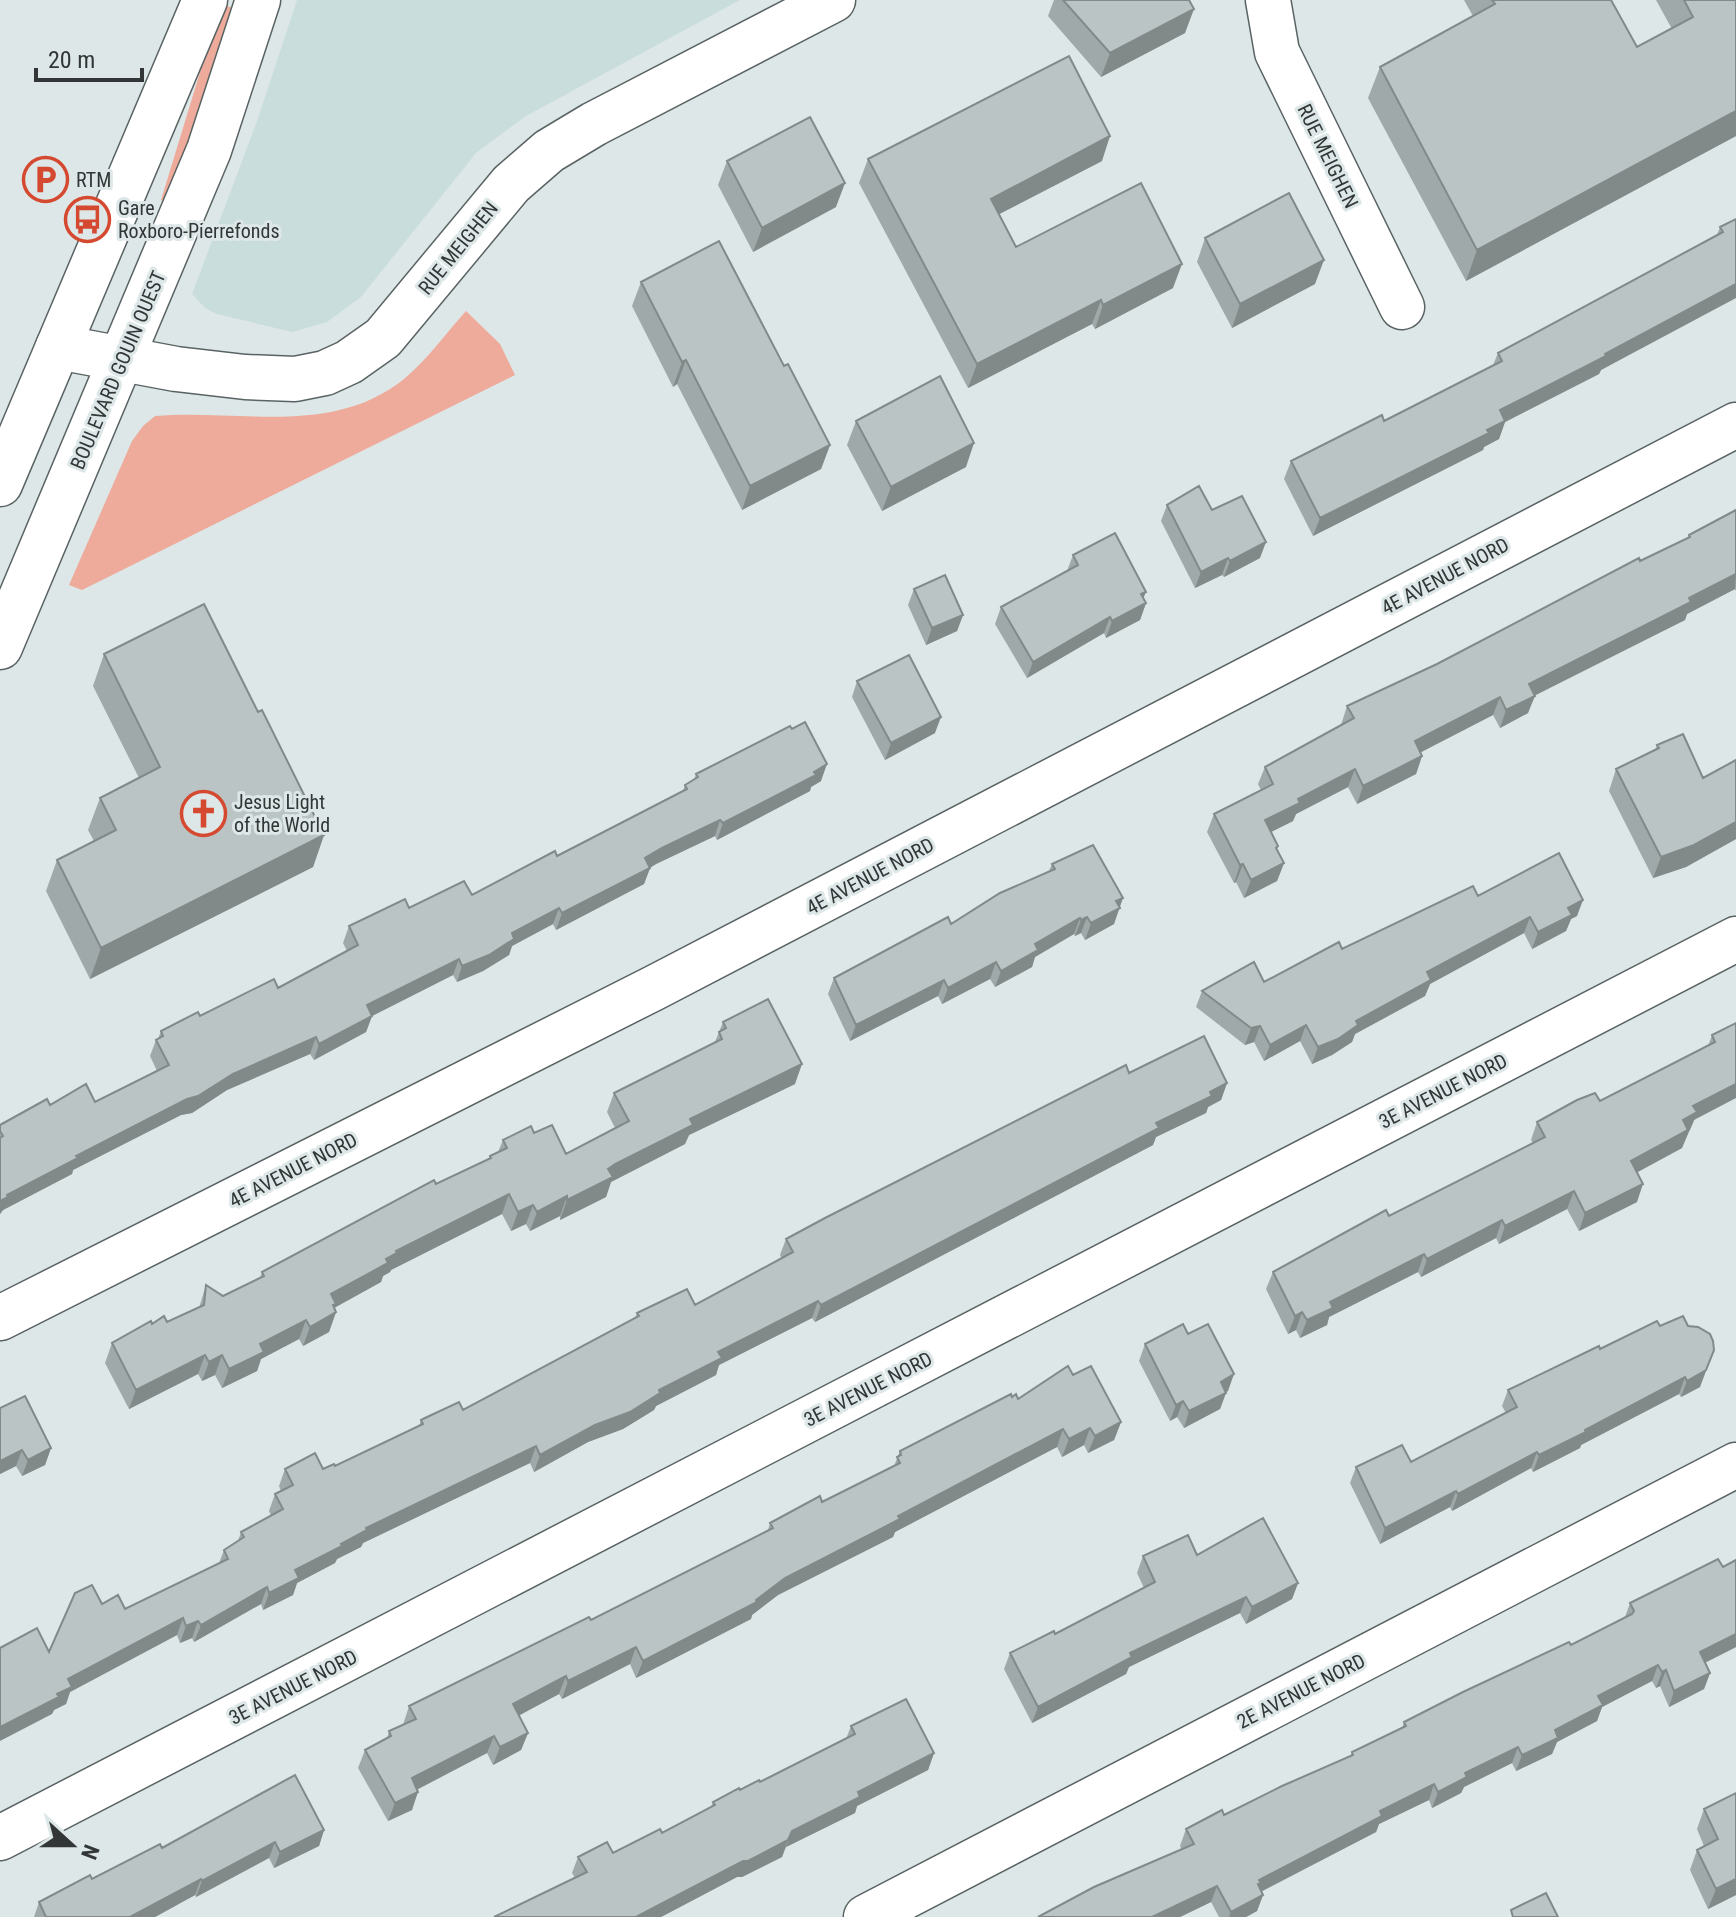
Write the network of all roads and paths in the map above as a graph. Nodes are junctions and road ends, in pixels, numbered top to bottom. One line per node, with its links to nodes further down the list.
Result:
1 (205, 0): 6 (street)
2 (258, 0): 7 (street, BOULEVARD GOUIN OUEST)
3 (833, 0): 7 (street, RUE MEIGHEN)
4 (1268, 0): 5 (street, RUE MEIGHEN)
5 (1402, 307)
6 (58, 347): 7 (street, RUE MEIGHEN); 9 (street)
7 (122, 359): 10 (street, BOULEVARD GOUIN OUEST)
8 (1736, 425): 12 (street, 4E AVENUE NORD)
9 (0, 484)
10 (0, 647)
11 (1736, 939): 14 (street, 3E AVENUE NORD)
12 (0, 1318)
13 (1736, 1465): 15 (street, 2E AVENUE NORD)
14 (0, 1838)
15 (866, 1917)

